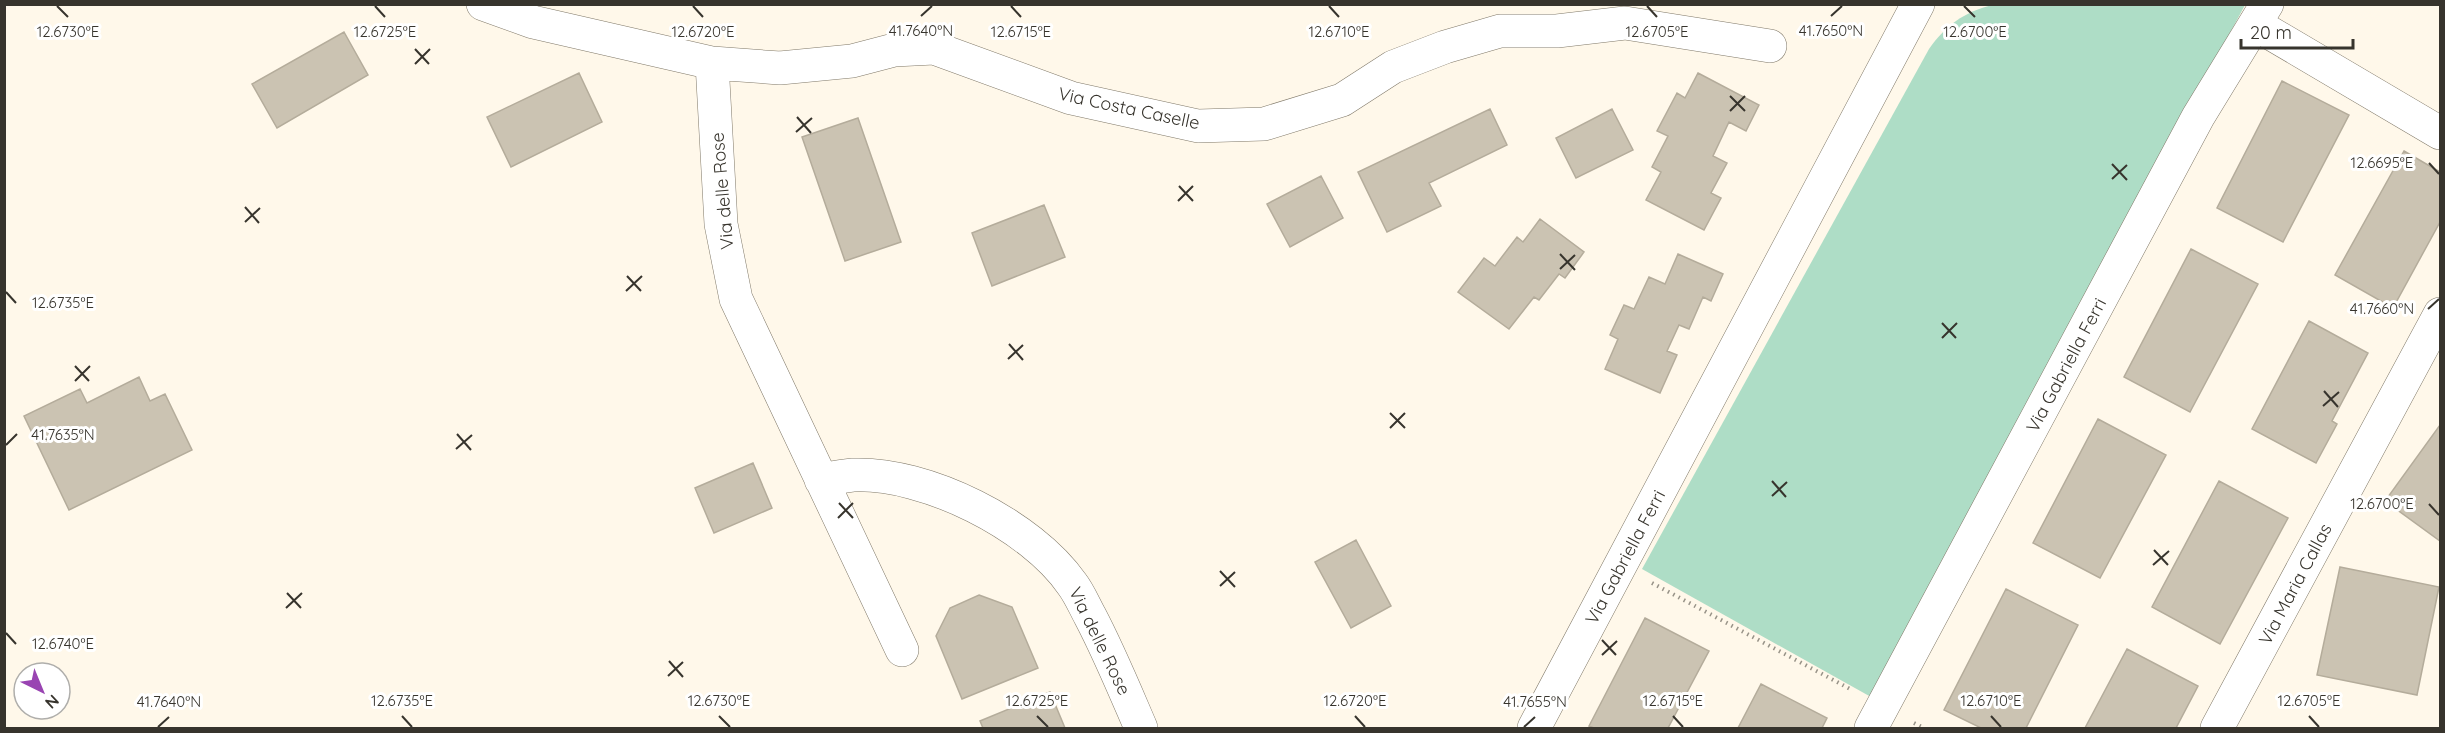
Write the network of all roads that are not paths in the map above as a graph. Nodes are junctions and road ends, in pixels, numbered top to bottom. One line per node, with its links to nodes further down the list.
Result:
1 (483, 4): 5 (street, Via Costa Caselle)
2 (1918, 4): 12 (street, Via Gabriella Ferri)
3 (2261, 14): 6 (street); 10 (street, Via Gabriella Ferri)
4 (1770, 46): 5 (street, Via Costa Caselle)
5 (712, 63): 8 (street, Via delle Rose)
6 (2440, 133)
7 (2440, 314): 13 (street, Via Maria Callas)
8 (822, 480): 9 (street, Via delle Rose); 11 (street, Via delle Rose)
9 (902, 650)
10 (1877, 718)
11 (1141, 729)
12 (1534, 729)
13 (2217, 729)

